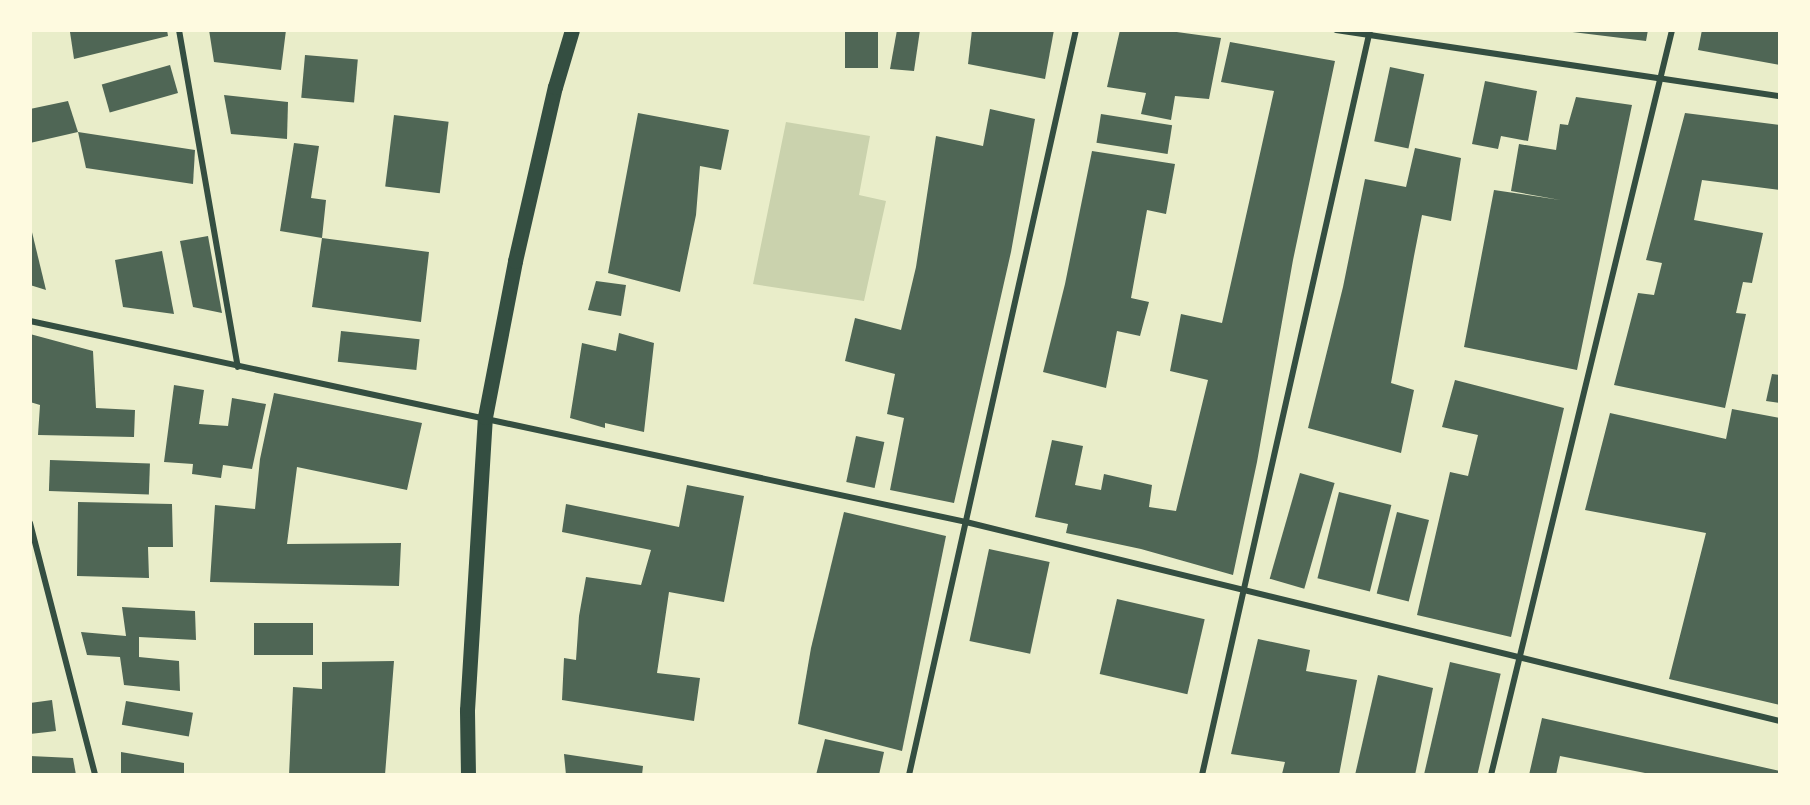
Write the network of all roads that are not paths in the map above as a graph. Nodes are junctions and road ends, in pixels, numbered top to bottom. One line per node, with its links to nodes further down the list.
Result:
1 (180, 30): 10 (street)
2 (572, 30): 11 (main road)
3 (1076, 30): 12 (street)
4 (1336, 30): 6 (street)
5 (1672, 30): 7 (street)
6 (1370, 32): 7 (street); 14 (street)
7 (1660, 80): 8 (street); 15 (street)
8 (1780, 96)
9 (30, 321): 10 (street)
10 (238, 367): 11 (street)
11 (485, 417): 12 (street); 18 (main road)
12 (966, 522): 14 (street); 19 (street)
13 (30, 523): 17 (street)
14 (1243, 588): 15 (street); 20 (street)
15 (1518, 658): 16 (street); 21 (street)
16 (1780, 721)
17 (95, 775)
18 (468, 775)
19 (909, 775)
20 (1202, 775)
21 (1491, 775)

